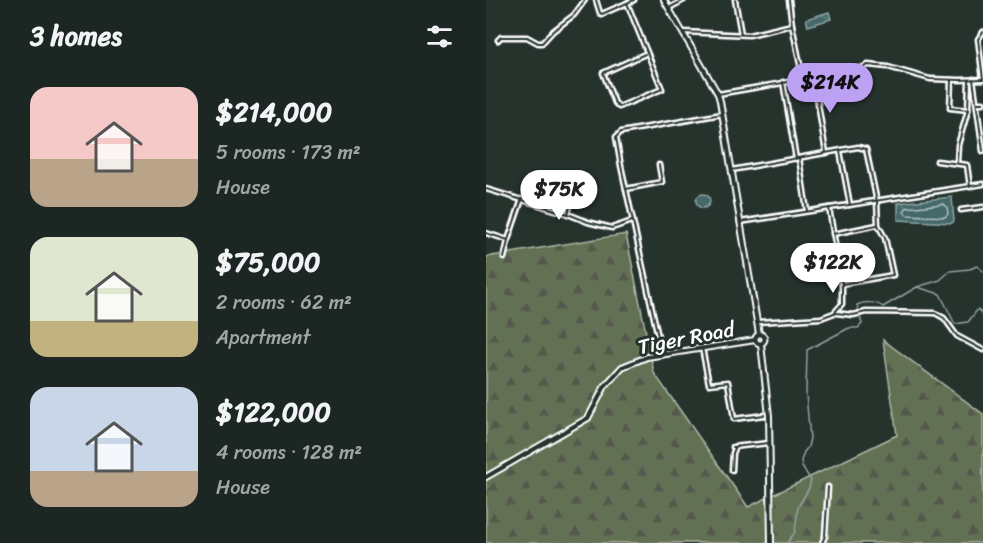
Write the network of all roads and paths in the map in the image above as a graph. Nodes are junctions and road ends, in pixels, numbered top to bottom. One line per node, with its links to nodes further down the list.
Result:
1 (585, 0): 14 (street)
2 (596, 0): 8 (street)
3 (634, 0): 8 (street)
4 (664, 0): 9 (street)
5 (684, 0): 9 (street)
6 (735, 0): 13 (street)
7 (789, 0): 10 (street)
8 (627, 3): 15 (street)
9 (669, 8): 11 (street)
10 (792, 25): 13 (street); 17 (street)
11 (682, 32): 13 (street); 23 (street)
12 (983, 32): 18 (street)
13 (741, 34)
14 (498, 40)
15 (645, 54)
16 (814, 78): 17 (street); 19 (street); 30 (street)
17 (803, 79): 22 (street)
18 (983, 79): 21 (street)
19 (951, 80): 20 (street); 26 (street)
20 (969, 80): 21 (street); 26 (street)
21 (973, 80): 29 (street)
22 (783, 82): 23 (street); 31 (street)
23 (718, 94): 27 (street)
24 (978, 103): 25 (street)
25 (983, 103)
26 (968, 110): 33 (street)
27 (722, 114): 35 (street); 39 (street)
28 (840, 151): 30 (street); 42 (street); 43 (street)
29 (983, 151)
30 (826, 153): 31 (street)
31 (797, 159): 35 (street); 47 (street)
32 (937, 161): 33 (street)
33 (957, 162): 37 (street)
34 (659, 165): 39 (street)
35 (732, 170): 50 (street)
36 (983, 184): 37 (street)
37 (970, 187): 42 (street)
38 (486, 189): 41 (street)
39 (626, 189): 49 (street)
40 (573, 194): 48 (street)
41 (522, 199): 48 (street); 54 (street)
42 (877, 201): 43 (street); 51 (street)
43 (850, 205): 45 (street)
44 (983, 207): 46 (street)
45 (829, 208): 47 (street); 53 (street)
46 (961, 210)
47 (807, 211): 50 (street)
48 (568, 214): 49 (street)
49 (633, 221): 64 (street)
50 (740, 222): 58 (street)
51 (878, 225): 53 (street); 56 (street)
52 (486, 233): 54 (street)
53 (833, 234): 56 (street)
54 (508, 240): 55 (street)
55 (504, 258)
56 (842, 284): 57 (street)
57 (834, 313): 58 (street); 63 (street)
58 (757, 322): 59 (street)
59 (759, 334): 60 (street); 61 (street)
60 (755, 340): 61 (street); 62 (street, Tiger Road)
61 (761, 344): 66 (street)
62 (702, 348): 64 (street, Tiger Road); 65 (street)
63 (983, 350)
64 (662, 355): 68 (street, Tiger Road)
65 (764, 415)
66 (769, 443): 67 (street); 70 (street)
67 (732, 470)
68 (486, 477)
69 (828, 487): 71 (street)
70 (771, 543)
71 (822, 543)

